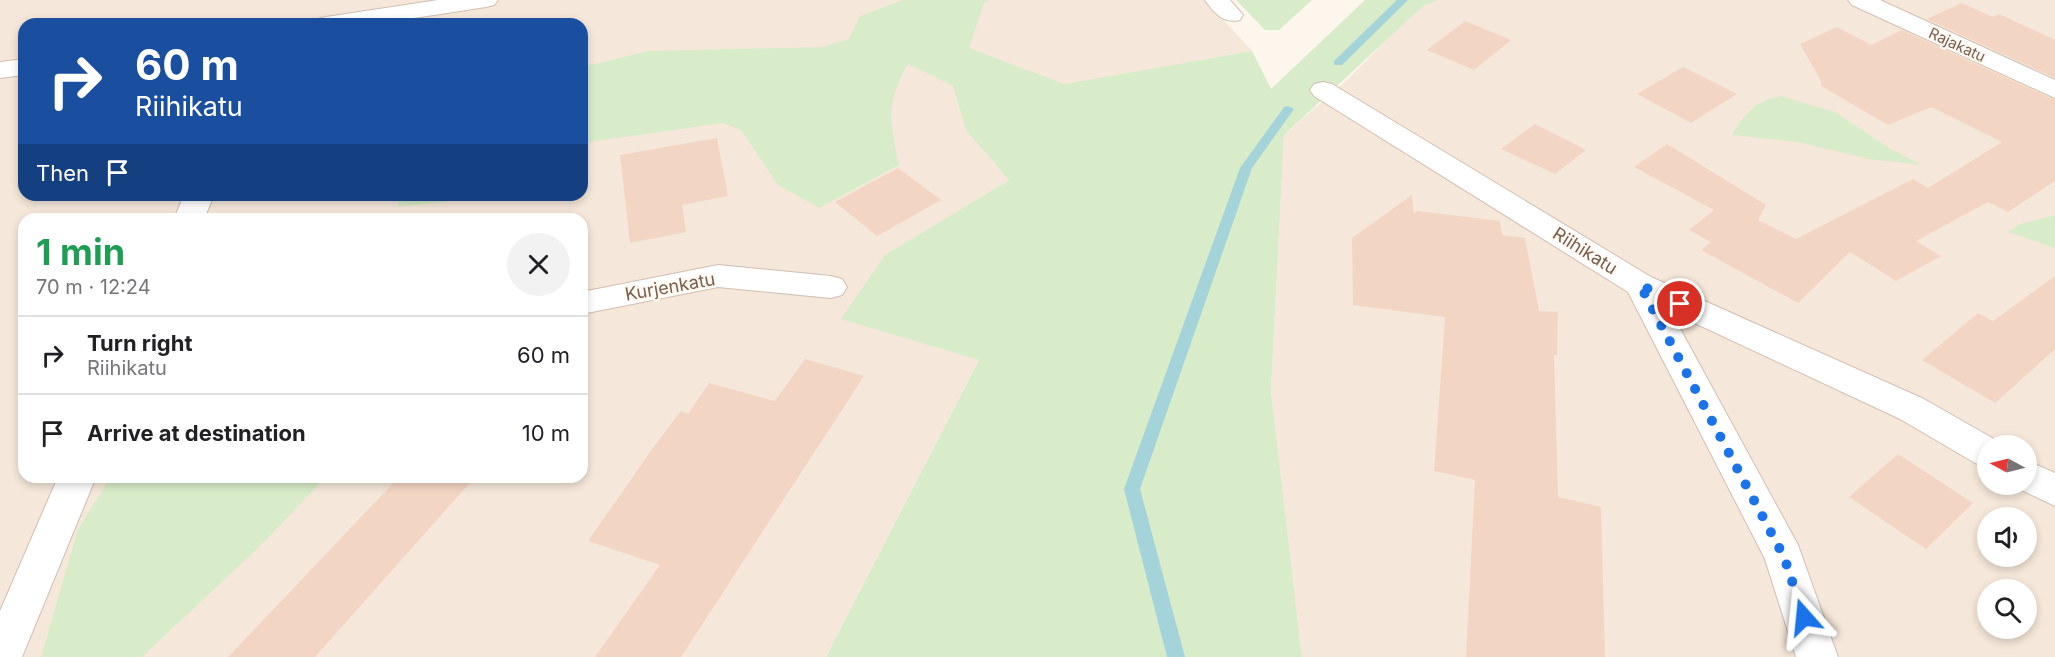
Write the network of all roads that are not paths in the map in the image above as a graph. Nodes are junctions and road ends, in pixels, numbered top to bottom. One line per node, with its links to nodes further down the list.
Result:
1 (486, 0): 3 (street)
2 (1860, 0): 7 (street, Rajakatu)
3 (366, 18)
4 (18, 68): 5 (street)
5 (0, 70)
6 (1323, 90): 8 (street, Riihikatu)
7 (2055, 90)
8 (1640, 285): 11 (street, Riihikatu); 16 (street)
9 (831, 287): 10 (street, Kurjenkatu)
10 (588, 302)
11 (1977, 447)
12 (2037, 481): 14 (street)
13 (74, 483): 15 (street)
14 (2055, 491)
15 (1, 657)
16 (1817, 657)

